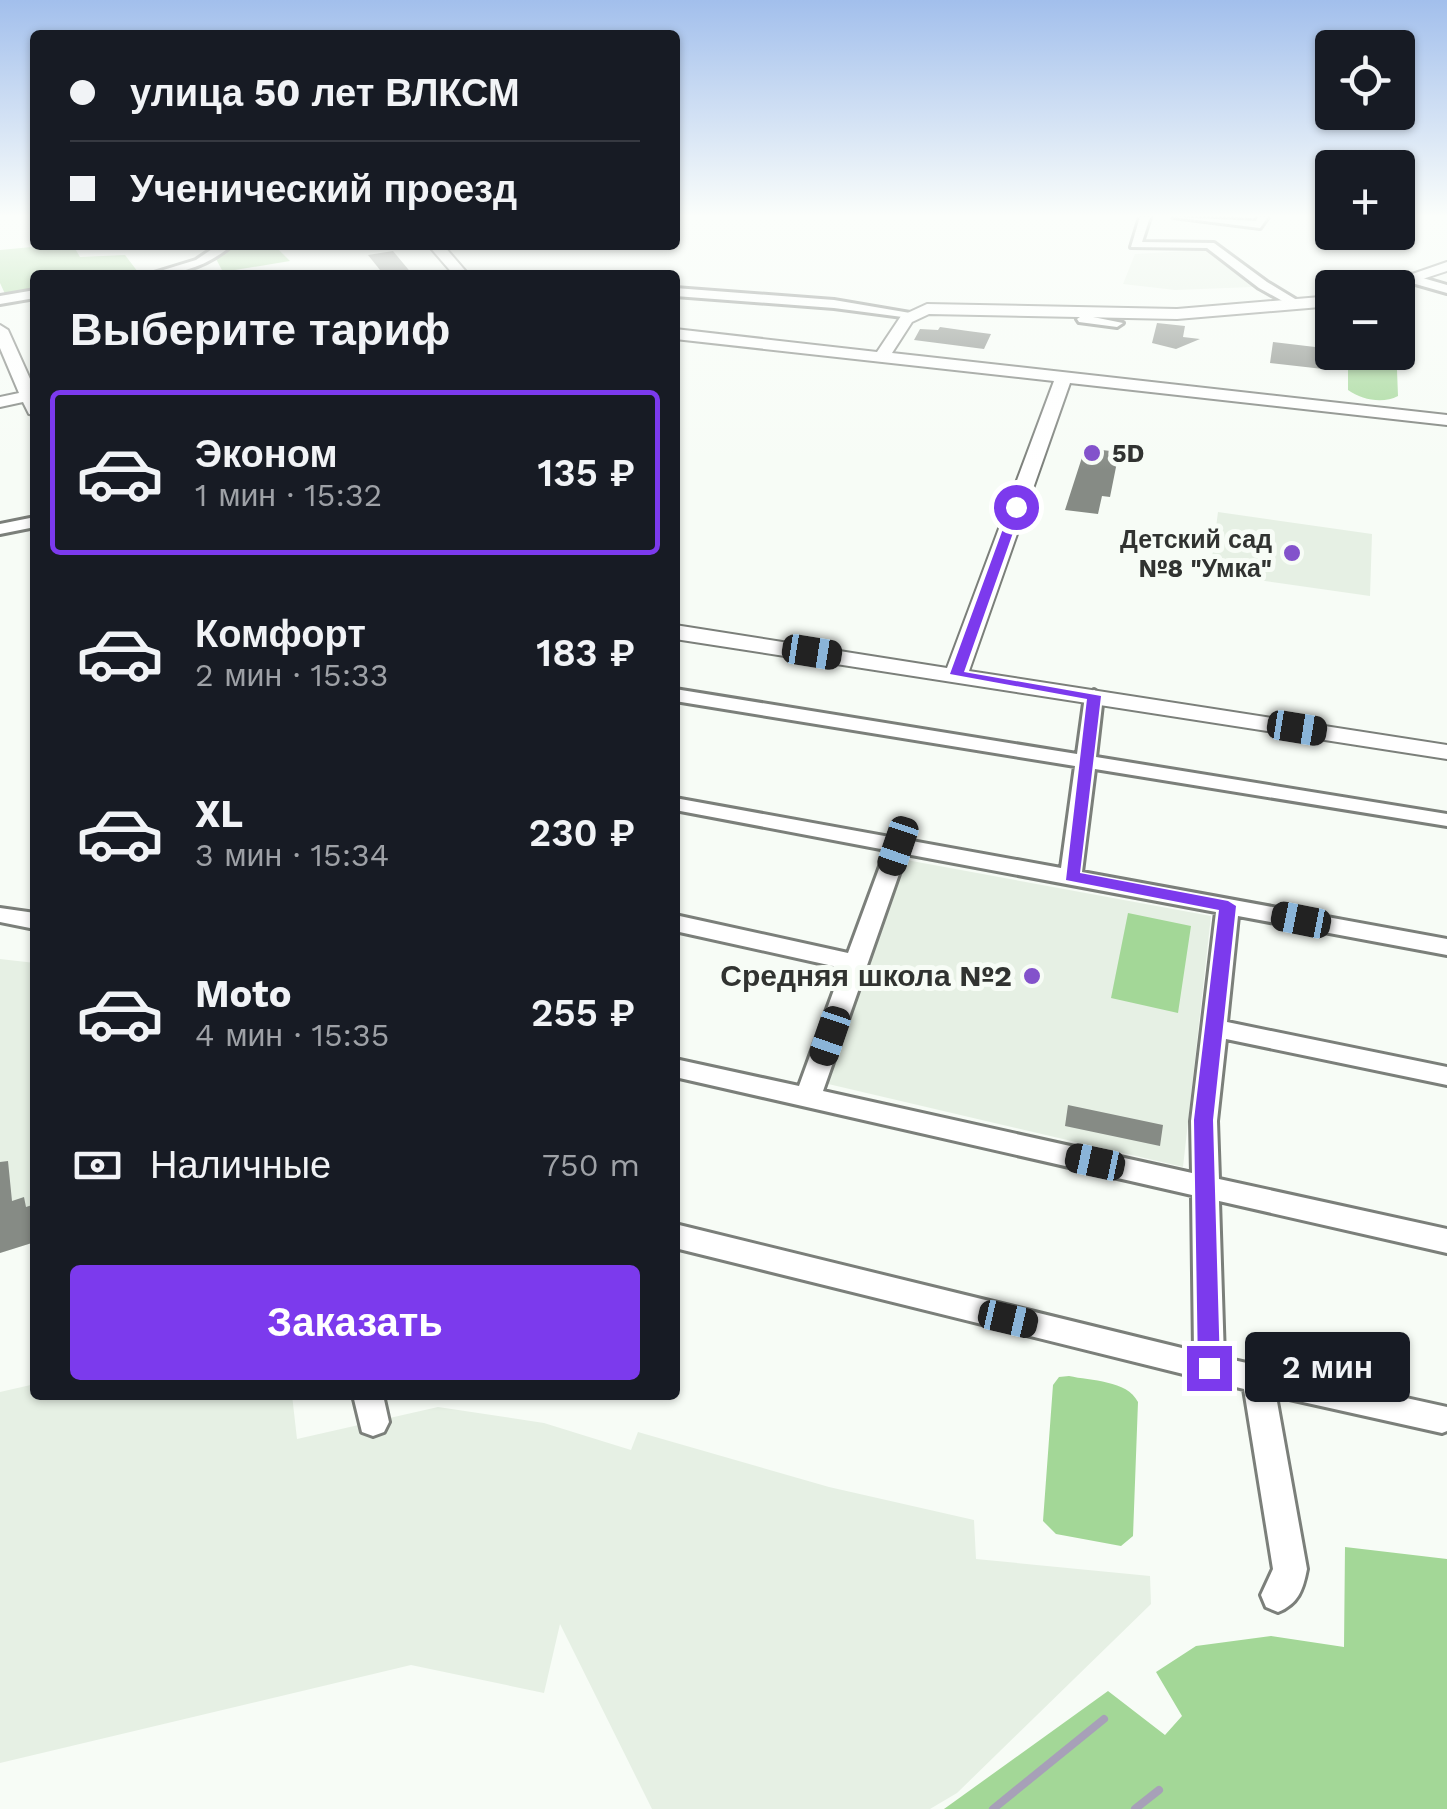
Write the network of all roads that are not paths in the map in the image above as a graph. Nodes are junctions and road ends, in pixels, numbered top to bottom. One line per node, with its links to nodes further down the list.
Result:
1 (797, 301): 5 (street)
2 (1291, 301): 4 (street)
3 (1315, 304): 4 (main road)
4 (1299, 306): 6 (main road)
5 (910, 314): 6 (main road); 11 (main road)
6 (1119, 318): 7 (street); 10 (street)
7 (1083, 320)
8 (0, 330): 13 (main road)
9 (680, 335): 11 (main road)
10 (1113, 338)
11 (882, 356): 12 (main road)
12 (1064, 377): 16 (main road); 20 (main road)
13 (30, 395)
14 (30, 401): 15 (main road)
15 (0, 402)
16 (1447, 420)
17 (30, 523): 18 (street)
18 (0, 528)
19 (680, 633): 20 (main road)
20 (956, 674): 22 (main road)
21 (680, 696): 24 (street)
22 (1094, 696): 23 (main road); 24 (street)
23 (1447, 752)
24 (1084, 760): 26 (street); 28 (street)
25 (680, 805): 27 (street)
26 (1447, 820)
27 (898, 846): 28 (street); 34 (street)
28 (1071, 876): 29 (street)
29 (1228, 906): 33 (street); 35 (street)
30 (0, 914): 31 (street)
31 (30, 920)
32 (680, 925): 34 (street)
33 (1447, 947)
34 (856, 963): 38 (street)
35 (1214, 1028): 37 (street); 39 (street)
36 (680, 1069): 38 (street)
37 (1447, 1076)
38 (807, 1100): 39 (street)
39 (1203, 1186): 41 (street); 42 (street)
40 (680, 1237): 42 (street)
41 (1447, 1241)
42 (1209, 1368): 43 (street)
43 (1257, 1378): 44 (street); 45 (street)
44 (1442, 1419)
45 (1278, 1595)

